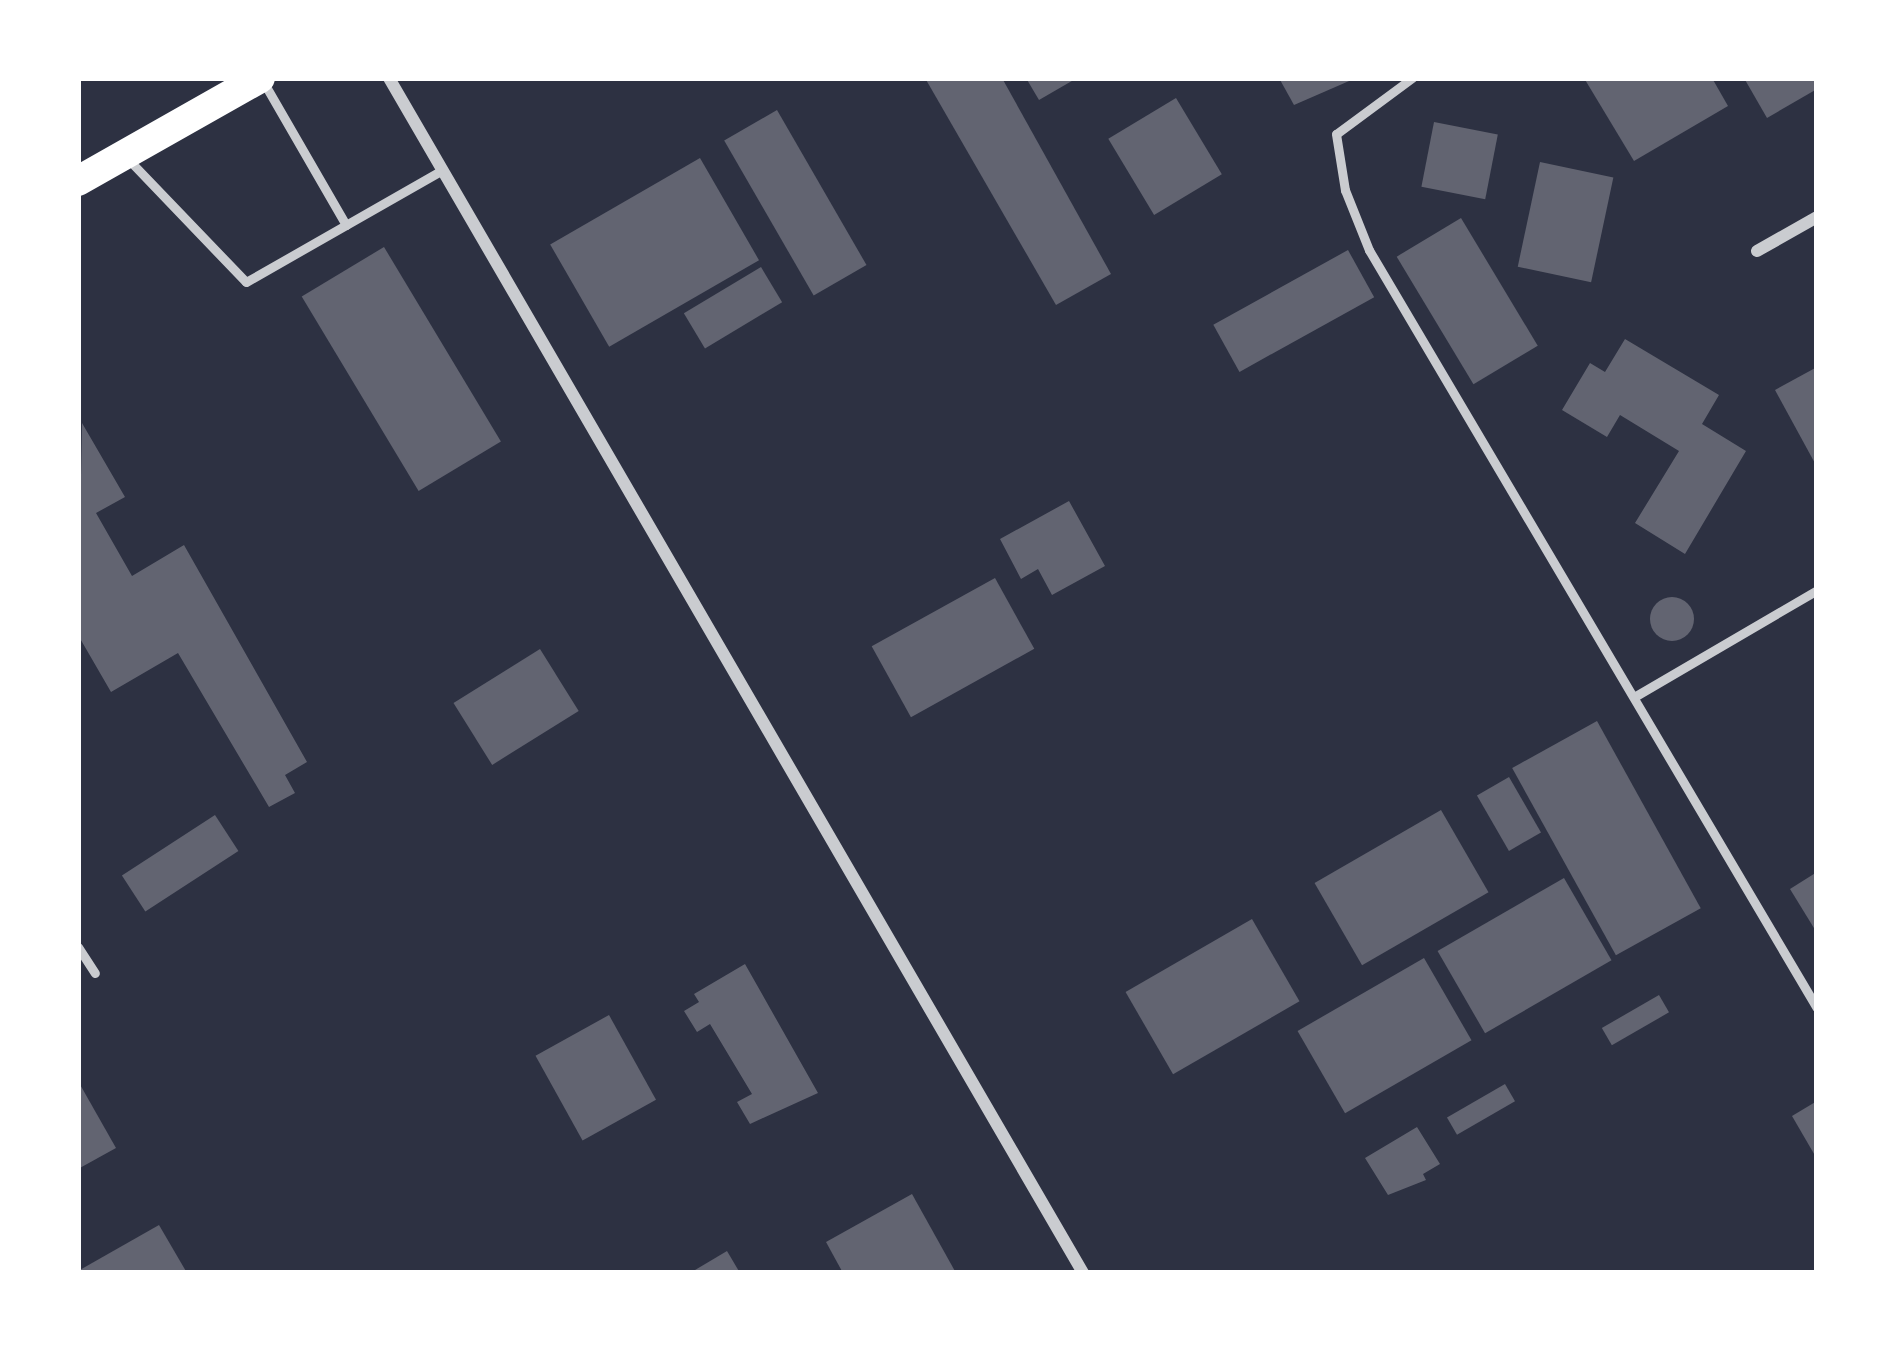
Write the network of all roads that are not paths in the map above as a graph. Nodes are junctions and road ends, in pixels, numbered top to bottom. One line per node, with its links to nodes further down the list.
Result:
1 (261, 78): 4 (main road); 8 (lane)
2 (389, 78): 5 (street)
3 (1412, 78): 11 (lane)
4 (124, 155): 6 (main road); 8 (lane)
5 (442, 170): 8 (lane); 15 (street)
6 (78, 181)
7 (1817, 217): 9 (street)
8 (346, 225)
9 (1757, 251)
10 (1817, 590): 11 (lane)
11 (1634, 697): 14 (lane)
12 (78, 947): 13 (lane)
13 (95, 973)
14 (1817, 1008)
15 (1084, 1273)

